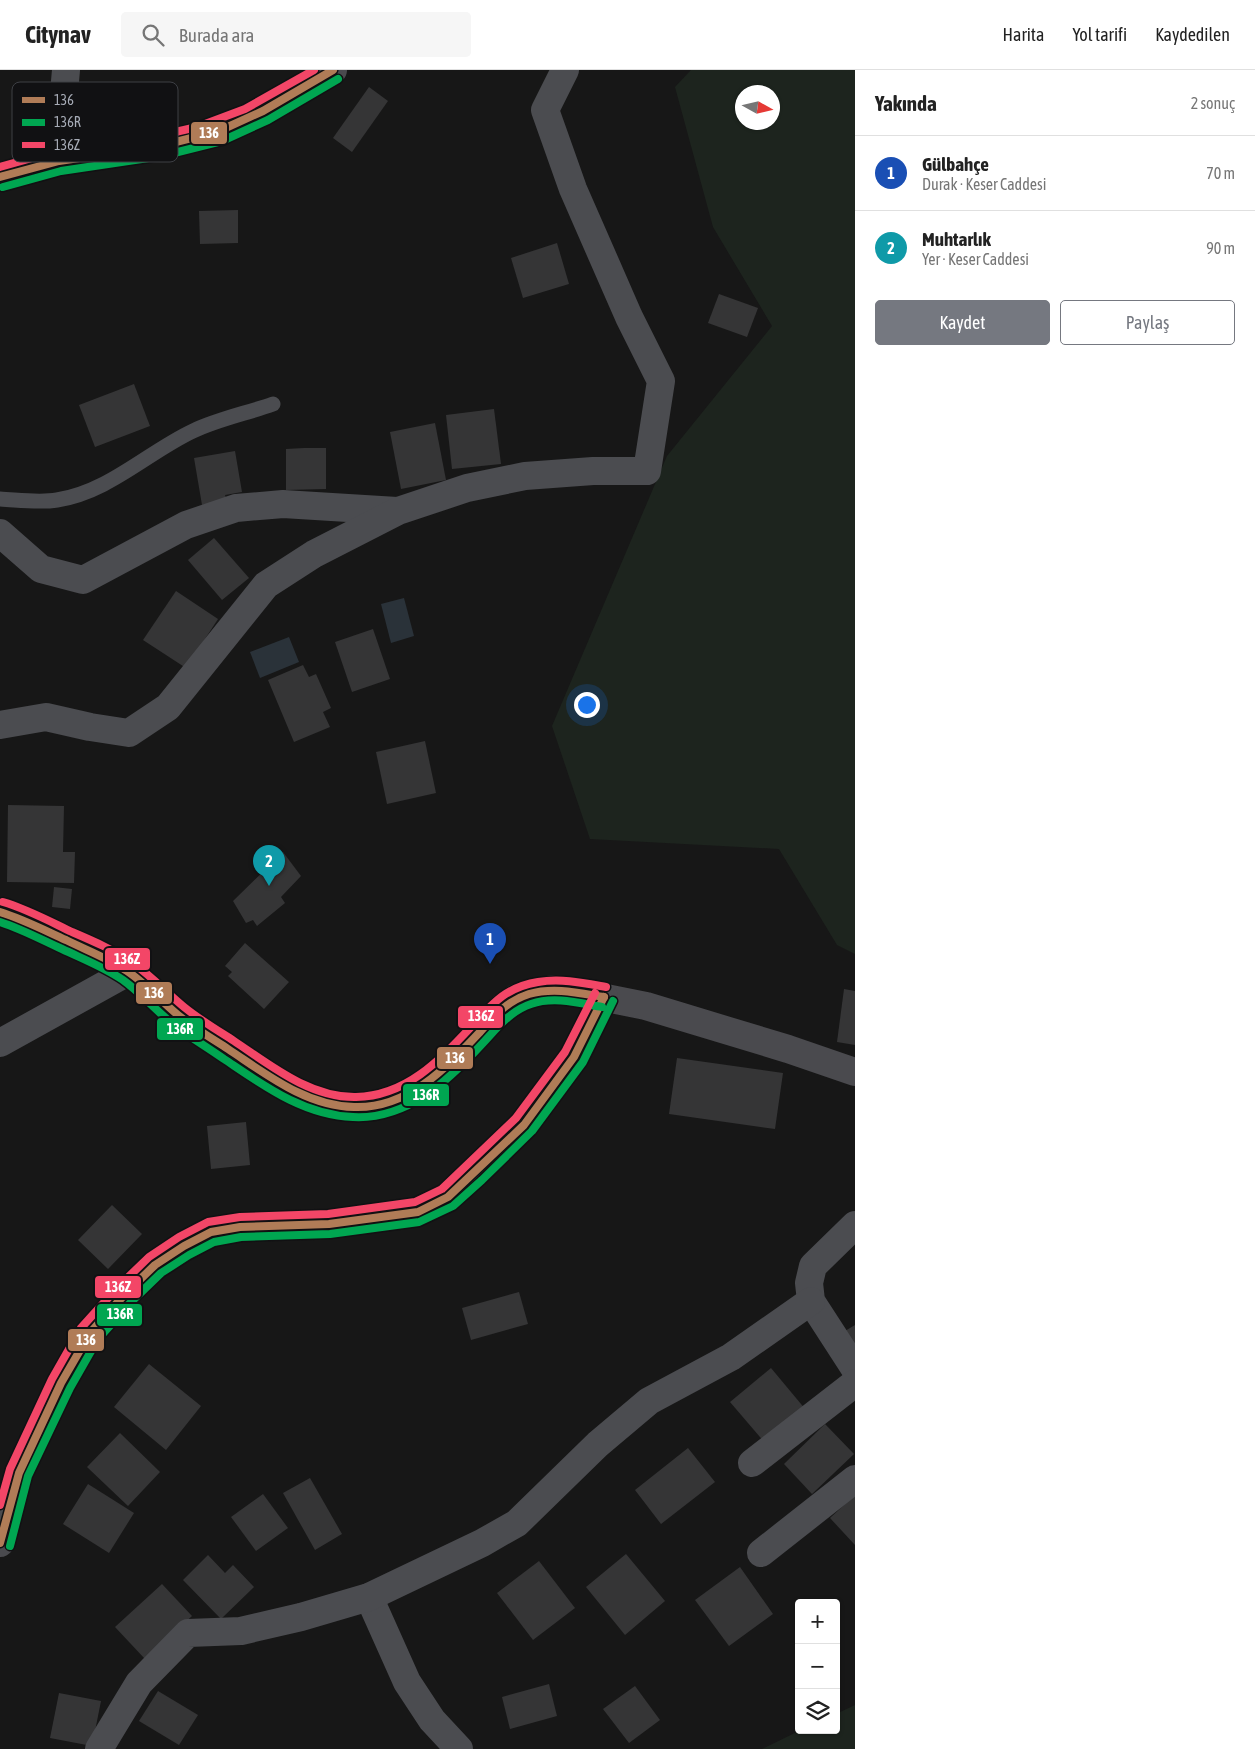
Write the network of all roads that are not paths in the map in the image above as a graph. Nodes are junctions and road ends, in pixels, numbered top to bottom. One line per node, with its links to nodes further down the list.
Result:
1 (333, 70): 3 (street)
2 (565, 70): 8 (street)
3 (178, 142)
4 (54, 162): 5 (street)
5 (0, 177)
6 (274, 404): 7 (lane)
7 (0, 499)
8 (398, 511): 9 (street); 10 (street)
9 (0, 533)
10 (0, 725)
11 (0, 912): 12 (street)
12 (128, 972): 13 (street); 14 (street)
13 (604, 997): 15 (street); 22 (street)
14 (0, 1044)
15 (855, 1072)
16 (855, 1225): 17 (street)
17 (811, 1301): 18 (street); 24 (street)
18 (855, 1369)
19 (855, 1383): 20 (street)
20 (752, 1463)
21 (855, 1478): 23 (street)
22 (0, 1542)
23 (761, 1553)
24 (369, 1598): 25 (street); 26 (street)
25 (99, 1749)
26 (459, 1749)

